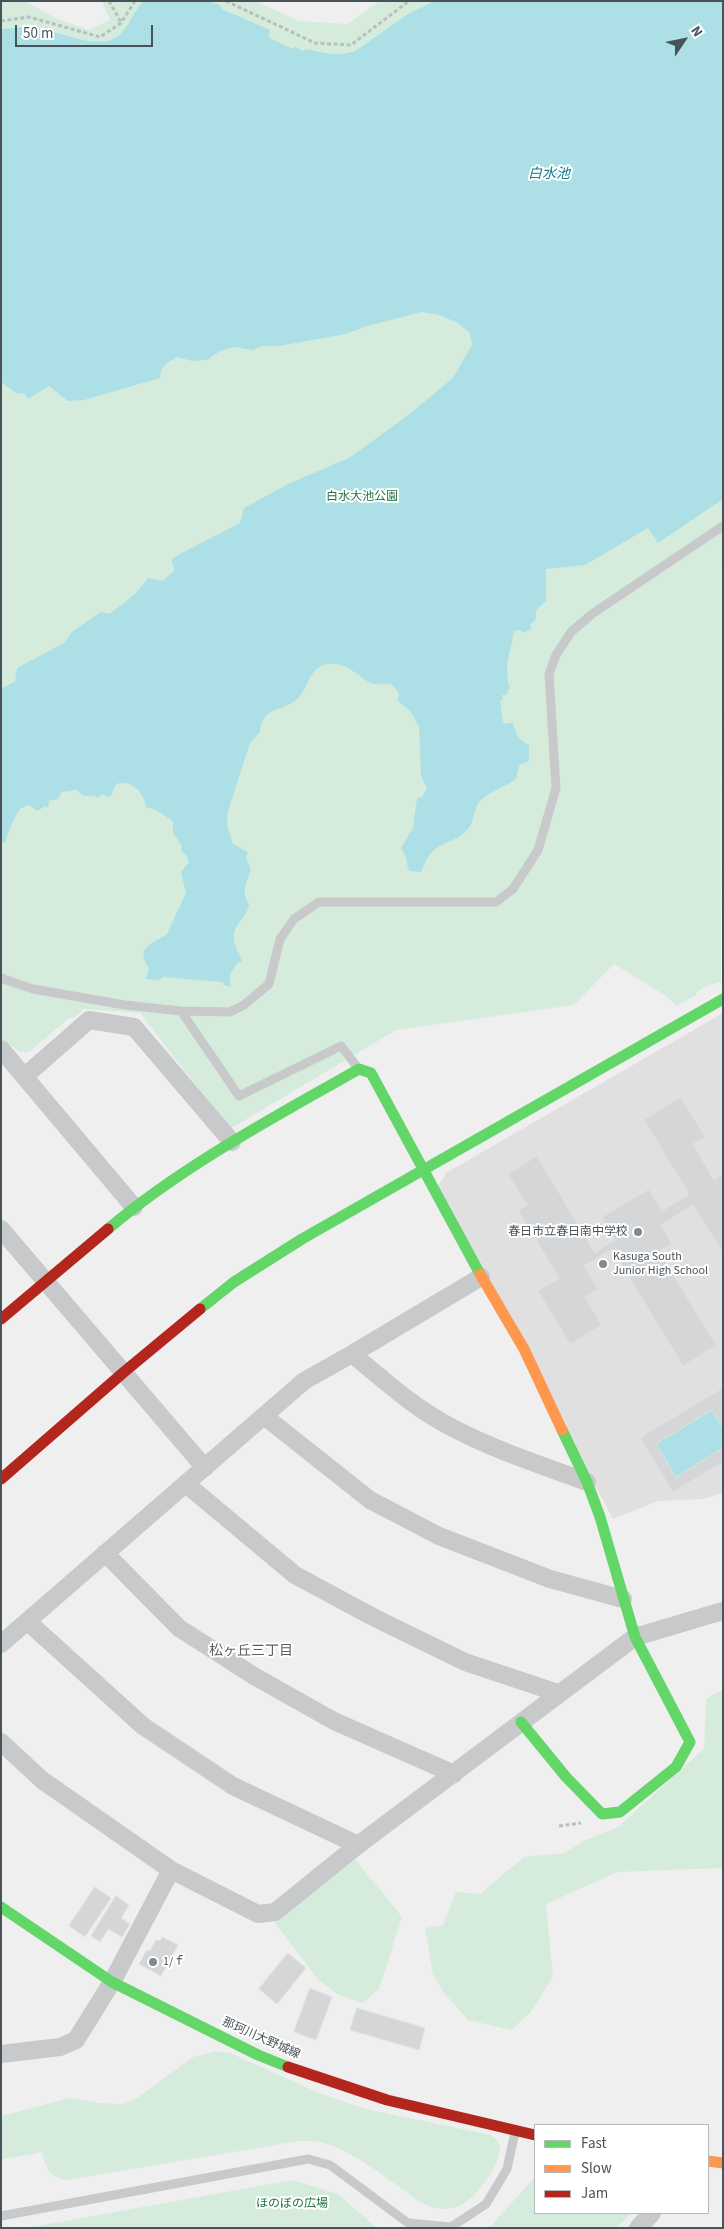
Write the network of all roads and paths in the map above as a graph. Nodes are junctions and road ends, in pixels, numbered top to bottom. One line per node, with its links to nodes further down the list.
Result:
1 (109, 1): 6 (path)
2 (135, 1): 6 (path)
3 (226, 1): 4 (path)
4 (409, 1)
5 (1, 21): 6 (path)
6 (121, 22)
7 (723, 526): 10 (lane)
8 (1, 978): 10 (lane)
9 (723, 999): 15 (street)
10 (181, 1011): 12 (lane)
11 (1, 1049): 13 (street)
12 (359, 1069): 14 (street); 15 (street)
13 (25, 1076): 14 (street); 16 (street)
14 (232, 1142): 16 (street)
15 (425, 1169): 18 (street); 22 (street)
16 (134, 1207): 19 (street)
17 (1, 1229): 19 (street)
18 (481, 1277): 21 (street); 26 (street)
19 (46, 1281): 20 (street); 22 (street)
20 (1, 1319)
21 (352, 1354): 23 (street); 26 (street)
22 (124, 1372): 24 (street); 25 (street)
23 (264, 1416): 24 (street); 29 (street)
24 (205, 1468): 27 (street)
25 (1, 1479)
26 (587, 1482): 29 (street)
27 (186, 1484): 28 (street); 34 (street)
28 (105, 1554): 31 (street); 37 (street)
29 (623, 1599): 32 (street)
30 (723, 1611): 32 (street)
31 (27, 1621): 33 (street); 38 (street)
32 (635, 1637): 34 (street); 35 (street)
33 (1, 1644)
34 (558, 1693): 35 (street)
35 (520, 1722): 37 (street)
36 (1, 1742): 39 (street)
37 (454, 1774): 38 (street)
38 (358, 1845): 39 (street)
39 (171, 1870): 41 (street)
40 (1, 1907): 41 (street, 那珂川大野城線)
41 (112, 1982): 42 (street); 43 (street, 那珂川大野城線)
42 (1, 2054)
43 (515, 2132): 44 (street, 那珂川大野城線); 50 (lane)
44 (534, 2135)
45 (723, 2148): 46 (street)
46 (709, 2159)
47 (709, 2160): 48 (street)
48 (723, 2163)
49 (651, 2214): 51 (street)
50 (1, 2216)
51 (638, 2228)

